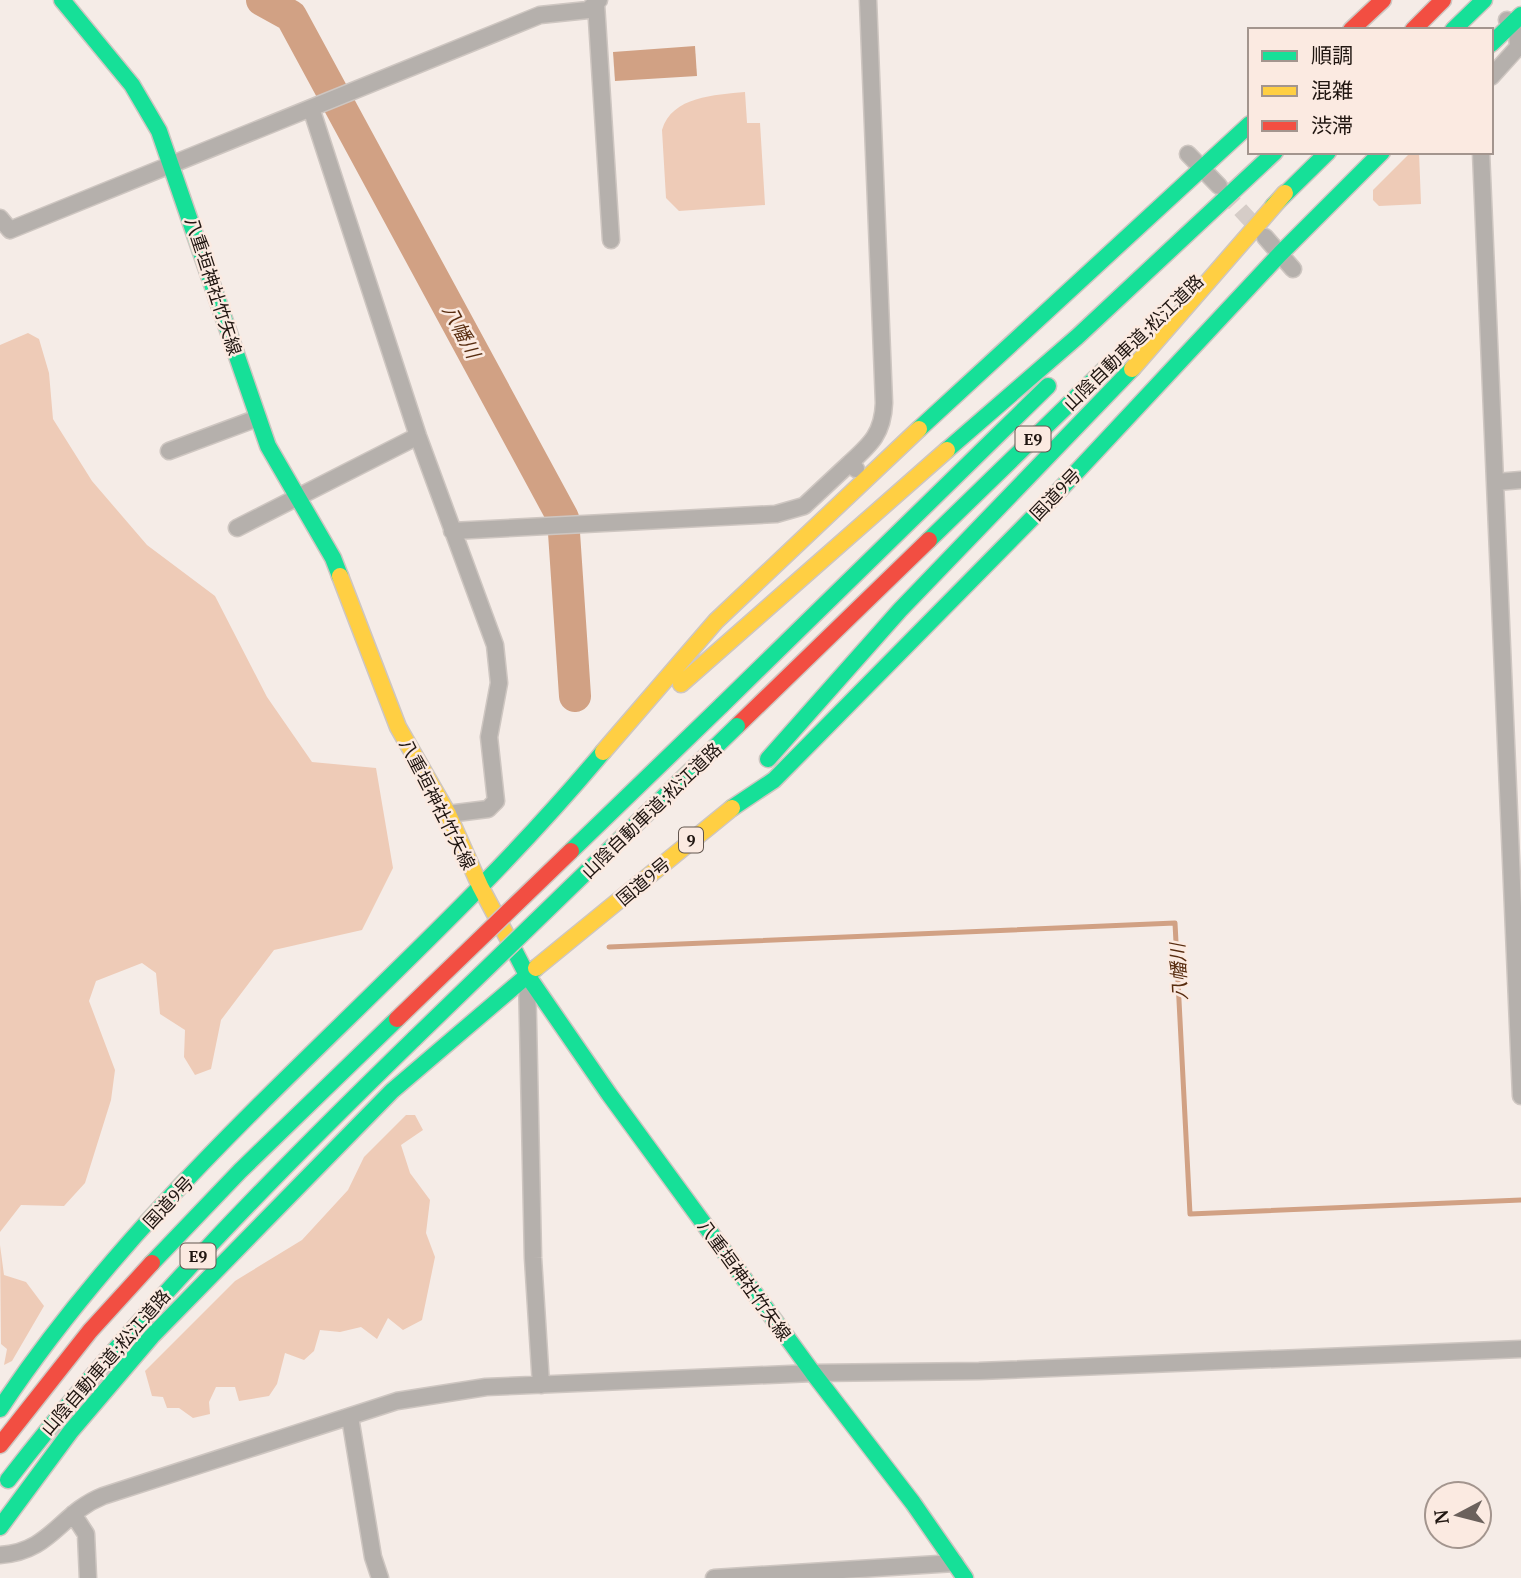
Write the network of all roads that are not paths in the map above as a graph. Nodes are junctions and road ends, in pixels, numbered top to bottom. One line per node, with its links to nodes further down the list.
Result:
1 (62, 0): 21 (main road, 八重垣神社竹矢線)
2 (868, 0): 35 (street)
3 (1382, 0): 8 (main road)
4 (1443, 0): 9 (main road)
5 (1484, 0): 10 (main road)
6 (598, 2): 13 (street); 27 (street)
7 (1513, 20): 11 (main road); 12 (street)
8 (1353, 28)
9 (1415, 28)
10 (1455, 28)
11 (1493, 42)
12 (1493, 75)
13 (311, 108): 21 (street); 33 (street)
14 (1248, 126): 22 (main road, 国道9号)
15 (1188, 154): 22 (street)
16 (1273, 154): 42 (main road)
17 (1286, 154): 53 (main road, 山陰自動車道;松江道路 / E9, bridge)
18 (1326, 154): 24 (main road, 山陰自動車道;松江道路)
19 (1380, 154): 28 (main road, 国道9号 / 9)
20 (1481, 154): 38 (street)
21 (173, 165): 25 (street); 32 (main road, 八重垣神社竹矢線)
22 (1202, 169): 23 (street); 36 (main road, 国道9号)
23 (1219, 186)
24 (1285, 194): 30 (main road, 山陰自動車道;松江道路); 44 (main road)
25 (0, 218)
26 (1265, 237): 28 (street)
27 (611, 240)
28 (1280, 254): 29 (street); 44 (main road, 国道9号 / 9)
29 (1293, 269)
30 (1136, 339)
31 (1116, 358): 54 (main road, 山陰自動車道;松江道路 / E9, bridge)
32 (258, 418): 34 (street); 39 (main road, 八重垣神社竹矢線)
33 (418, 436): 39 (street); 41 (street)
34 (169, 451)
35 (850, 463): 36 (street); 41 (street)
36 (865, 479): 42 (main road, 国道9号)
37 (1521, 480): 38 (street)
38 (1497, 482): 47 (street)
39 (295, 496): 40 (street); 43 (main road, 八重垣神社竹矢線)
40 (237, 528)
41 (452, 531): 43 (street)
42 (590, 767): 45 (main road, 国道9号)
43 (447, 814): 45 (main road, 八重垣神社竹矢線)
44 (714, 820): 46 (main road, 国道9号 / 9)
45 (480, 886): 46 (main road, 八重垣神社竹矢線); 51 (main road, 国道9号)
46 (527, 975): 49 (main road, 八重垣神社竹矢線); 50 (street); 56 (main road, 国道9号 / 9)
47 (1521, 1096)
48 (1521, 1349): 49 (street)
49 (813, 1373): 50 (street); 58 (main road, 八重垣神社竹矢線)
50 (541, 1385): 52 (street)
51 (0, 1409)
52 (350, 1418): 55 (street); 60 (street)
53 (0, 1445)
54 (0, 1491)
55 (73, 1514): 57 (street); 59 (street)
56 (0, 1527)
57 (0, 1555)
58 (955, 1563): 61 (street); 62 (main road, 八重垣神社竹矢線)
59 (88, 1578)
60 (380, 1578)
61 (714, 1578)
62 (964, 1578)

